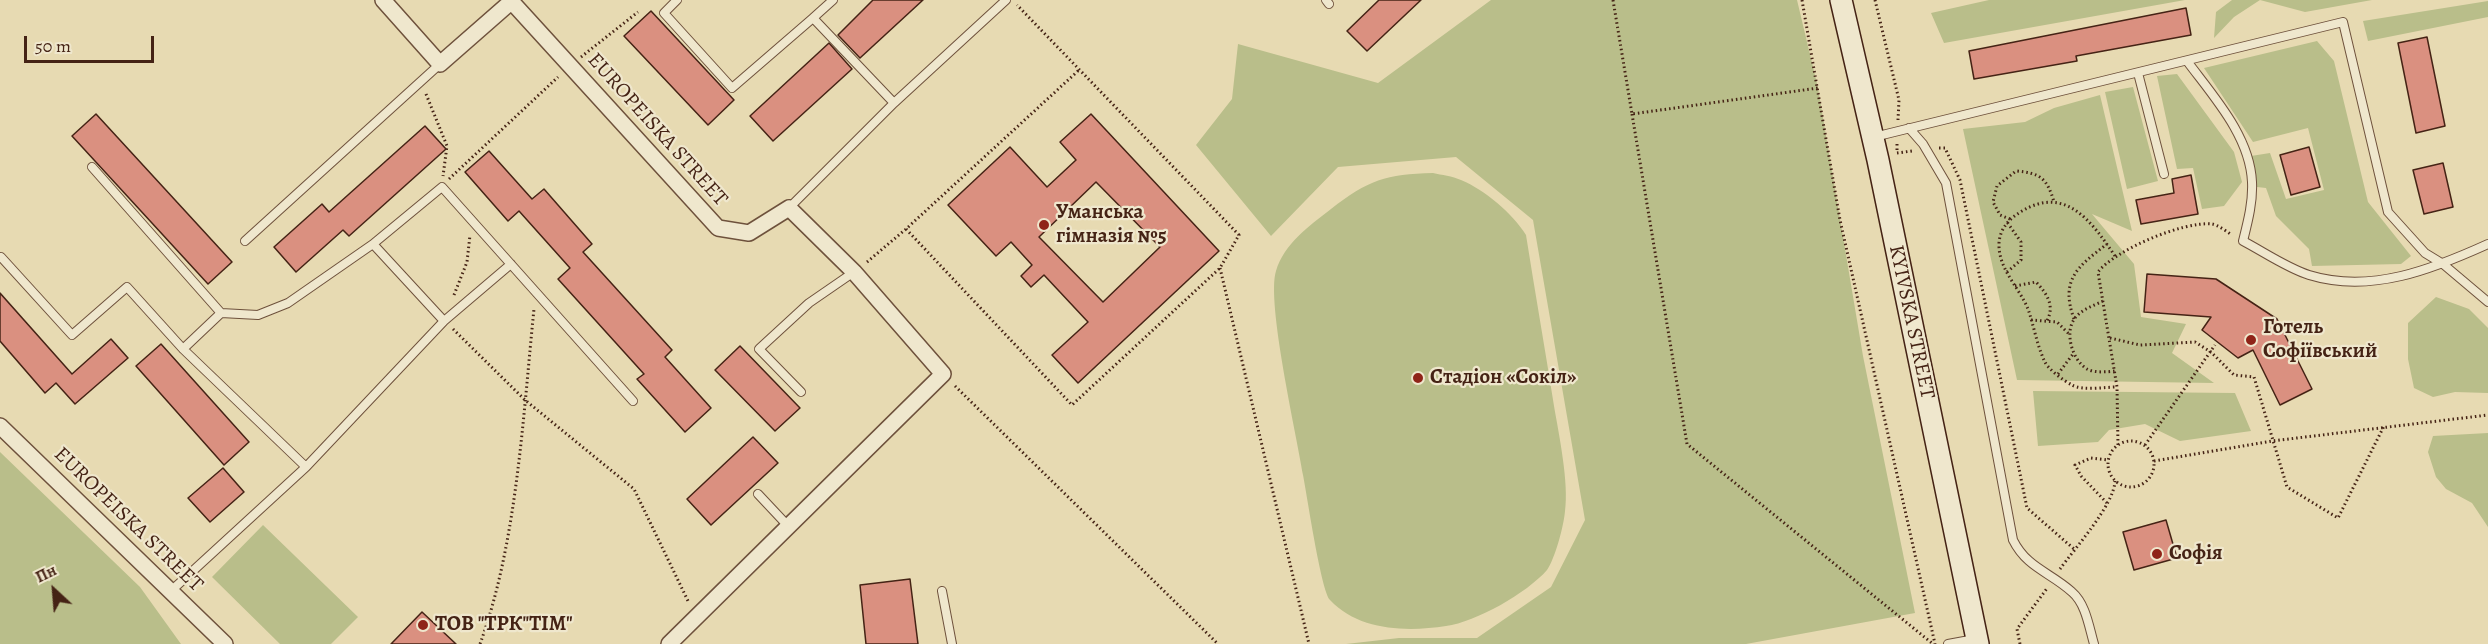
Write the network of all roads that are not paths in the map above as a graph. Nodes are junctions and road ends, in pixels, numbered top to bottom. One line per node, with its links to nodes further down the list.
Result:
1 (383, 0): 9 (street)
2 (677, 0): 7 (lane)
3 (833, 0): 7 (lane)
4 (1006, 0): 11 (lane)
5 (1841, 0): 13 (main road, KYIVSKA STREET)
6 (512, 1): 9 (street, EUROPEISKA STREET); 16 (street, EUROPEISKA STREET)
7 (813, 18): 11 (lane)
8 (2187, 61): 10 (lane); 22 (lane); 22 (lane)
9 (440, 64): 17 (lane)
10 (2138, 73): 12 (lane); 15 (lane)
11 (894, 103): 16 (lane)
12 (1909, 128): 13 (lane); 41 (lane)
13 (1873, 137): 36 (main road, KYIVSKA STREET)
14 (92, 167): 25 (lane)
15 (2164, 174)
16 (789, 208): 23 (street)
17 (245, 241)
18 (373, 244): 21 (lane); 25 (lane); 26 (lane)
19 (2488, 244): 22 (lane)
20 (1, 256): 27 (lane)
21 (511, 264): 26 (lane); 29 (lane)
22 (2443, 264): 24 (lane)
23 (854, 272): 28 (lane); 33 (street)
24 (2488, 303)
25 (221, 313): 27 (lane)
26 (444, 321): 31 (lane)
27 (183, 349): 31 (lane)
28 (801, 393)
29 (633, 401)
30 (0, 426): 34 (street, EUROPEISKA STREET)
31 (306, 467): 34 (lane)
32 (758, 494): 33 (lane)
33 (790, 528): 38 (street)
34 (171, 590): 37 (street, EUROPEISKA STREET)
35 (942, 591): 39 (lane)
36 (1977, 641): 40 (lane)
37 (225, 644)
38 (669, 644)
39 (952, 644)
40 (1948, 644)
41 (2094, 644)

